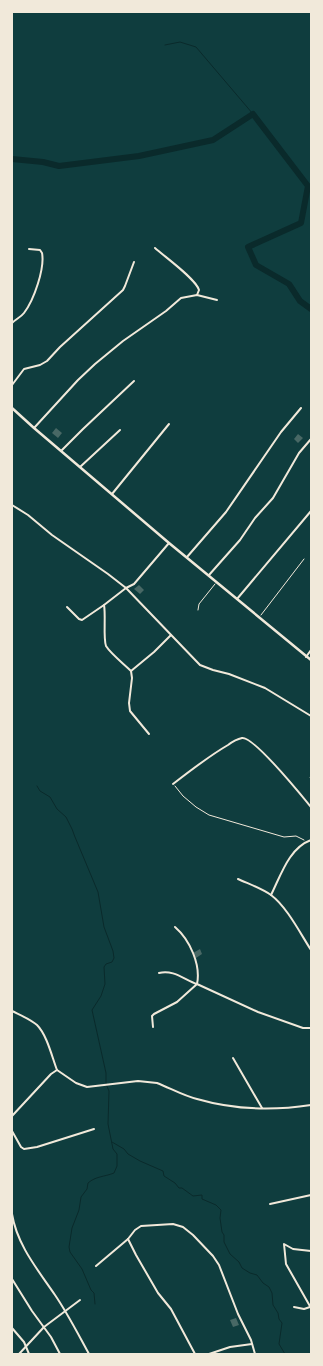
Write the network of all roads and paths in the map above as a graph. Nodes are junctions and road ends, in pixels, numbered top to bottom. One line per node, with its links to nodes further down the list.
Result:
1 (155, 248): 4 (street)
2 (29, 249): 6 (street)
3 (134, 262): 8 (street)
4 (197, 295): 5 (street); 12 (street)
5 (217, 300)
6 (12, 323)
7 (134, 381): 15 (street)
8 (12, 385)
9 (12, 408): 12 (street)
10 (301, 408): 21 (street)
11 (170, 424): 17 (street)
12 (34, 428): 15 (street)
13 (120, 430): 16 (street)
14 (311, 439): 23 (street)
15 (61, 451): 16 (street)
16 (80, 467): 17 (street)
17 (112, 494): 20 (street)
18 (12, 505): 25 (street)
19 (311, 511): 26 (street)
20 (169, 543): 21 (street); 25 (street)
21 (187, 557): 23 (street)
22 (304, 559): 30 (path)
23 (209, 575): 24 (street)
24 (216, 582): 26 (street); 29 (path)
25 (126, 588): 27 (street); 31 (street)
26 (237, 599): 30 (street)
27 (104, 605): 28 (street); 35 (street)
28 (67, 607)
29 (198, 610)
30 (260, 617): 33 (street)
31 (171, 635): 35 (street); 36 (street)
32 (311, 650): 33 (street)
33 (306, 656): 34 (street)
34 (311, 660)
35 (131, 671): 37 (street)
36 (311, 716)
37 (149, 734)
38 (173, 784): 39 (street); 41 (path)
39 (311, 806)
40 (311, 840): 41 (street)
41 (306, 842): 43 (street)
42 (238, 879): 43 (street)
43 (271, 895): 45 (street)
44 (175, 927): 47 (street)
45 (311, 950)
46 (159, 973): 47 (street)
47 (197, 984): 49 (street); 50 (street)
48 (12, 1011): 52 (street)
49 (153, 1027)
50 (311, 1028)
51 (233, 1058): 54 (street)
52 (57, 1070): 54 (street); 55 (street)
53 (311, 1105): 54 (street)
54 (262, 1108)
55 (12, 1116)
56 (94, 1129): 57 (street)
57 (12, 1131)
58 (311, 1195): 59 (street)
59 (270, 1204)
60 (12, 1214): 61 (street)
61 (13, 1228): 69 (street)
62 (128, 1239): 64 (street); 72 (street); 78 (street)
63 (311, 1251): 68 (street)
64 (96, 1266)
65 (12, 1279): 70 (street)
66 (80, 1300): 69 (street)
67 (294, 1307): 68 (street)
68 (311, 1307)
69 (64, 1312): 70 (street); 77 (street)
70 (44, 1327): 73 (street); 76 (street)
71 (12, 1328): 73 (street)
72 (252, 1344): 79 (street); 80 (street)
73 (25, 1347): 74 (street); 75 (street)
74 (19, 1354)
75 (29, 1354)
76 (60, 1354)
77 (89, 1354)
78 (195, 1354)
79 (209, 1354)
80 (255, 1354)

